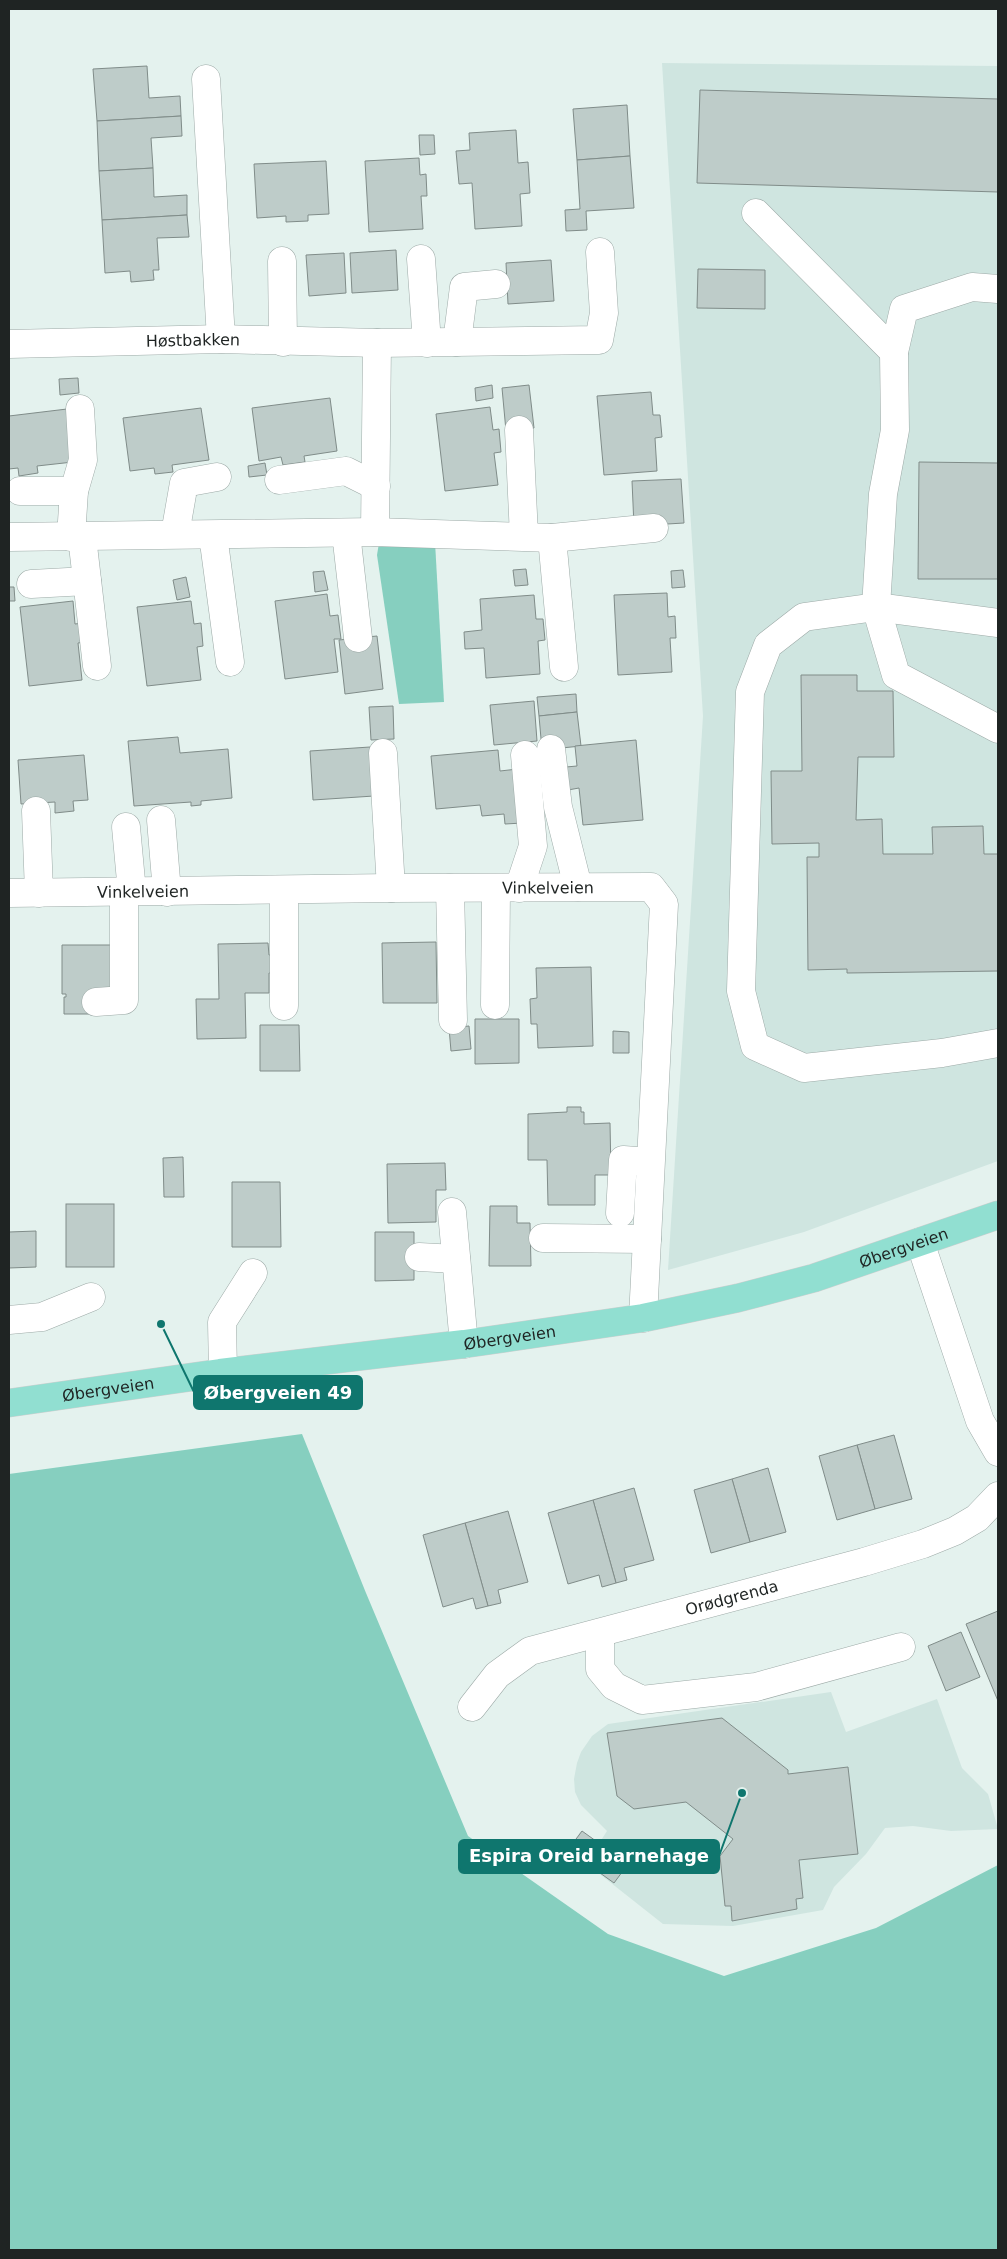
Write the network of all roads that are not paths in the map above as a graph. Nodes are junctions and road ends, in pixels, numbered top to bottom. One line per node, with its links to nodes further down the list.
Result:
1 (206, 79): 8 (street)
2 (756, 213): 14 (street)
3 (600, 252): 10 (street, Høstbakken)
4 (421, 258): 11 (street)
5 (282, 261): 9 (street)
6 (496, 284): 10 (street)
7 (998, 288): 14 (street)
8 (221, 339): 9 (street, Høstbakken); 12 (street, Høstbakken)
9 (283, 342): 13 (street, Høstbakken)
10 (457, 342): 11 (street, Høstbakken)
11 (427, 343): 13 (street, Høstbakken)
12 (9, 344)
13 (377, 344): 19 (street)
14 (894, 352): 33 (street)
15 (80, 409): 21 (street)
16 (519, 430): 27 (street)
17 (217, 477): 25 (street)
18 (279, 480): 19 (street)
19 (376, 486): 23 (street)
20 (20, 491): 21 (street)
21 (74, 491): 29 (street)
22 (654, 528): 30 (street)
23 (375, 532): 24 (street); 27 (street)
24 (346, 533): 26 (street); 35 (street)
25 (175, 534): 26 (street); 29 (street)
26 (214, 535): 36 (street)
27 (524, 536): 30 (street)
28 (9, 537): 29 (street)
29 (76, 537): 31 (street)
30 (552, 538): 38 (street)
31 (87, 581): 32 (street); 37 (street)
32 (31, 584)
33 (876, 607): 34 (street); 39 (street); 59 (street)
34 (998, 623)
35 (358, 638)
36 (230, 662)
37 (96, 666)
38 (564, 667)
39 (998, 729)
40 (551, 749): 46 (street)
41 (383, 753): 47 (street)
42 (525, 755): 49 (street)
43 (36, 811): 54 (street)
44 (161, 820): 52 (street)
45 (126, 827): 51 (street)
46 (578, 887): 49 (street, Vinkelveien); 60 (street, Vinkelveien)
47 (391, 888): 48 (street, Vinkelveien); 50 (street, Vinkelveien)
48 (450, 888): 49 (street, Vinkelveien); 58 (street)
49 (507, 888): 56 (street)
50 (284, 890): 52 (street, Vinkelveien); 57 (street)
51 (128, 892): 52 (street, Vinkelveien); 54 (street, Vinkelveien); 55 (street)
52 (167, 892)
53 (9, 893): 54 (street, Vinkelveien)
54 (39, 893)
55 (96, 1002)
56 (495, 1005)
57 (284, 1006)
58 (453, 1020)
59 (998, 1043)
60 (650, 1162): 62 (street); 65 (street, Vinkelveien)
61 (452, 1212): 68 (street)
62 (620, 1213)
63 (998, 1215): 66 (main road, Øbergveien)
64 (543, 1238): 65 (street)
65 (647, 1239): 71 (street, Vinkelveien)
66 (920, 1242): 71 (main road, Øbergveien); 76 (street)
67 (419, 1257): 68 (street)
68 (456, 1259): 73 (street)
69 (253, 1273): 74 (street)
70 (91, 1297): 72 (street)
71 (643, 1318): 73 (main road, Øbergveien)
72 (9, 1320)
73 (464, 1344): 74 (main road, Øbergveien)
74 (223, 1372): 75 (main road, Øbergveien)
75 (9, 1402)
76 (998, 1452)
77 (998, 1496): 78 (street, Orødgrenda)
78 (600, 1633): 79 (street); 80 (street, Orødgrenda)
79 (902, 1647)
80 (472, 1707)

